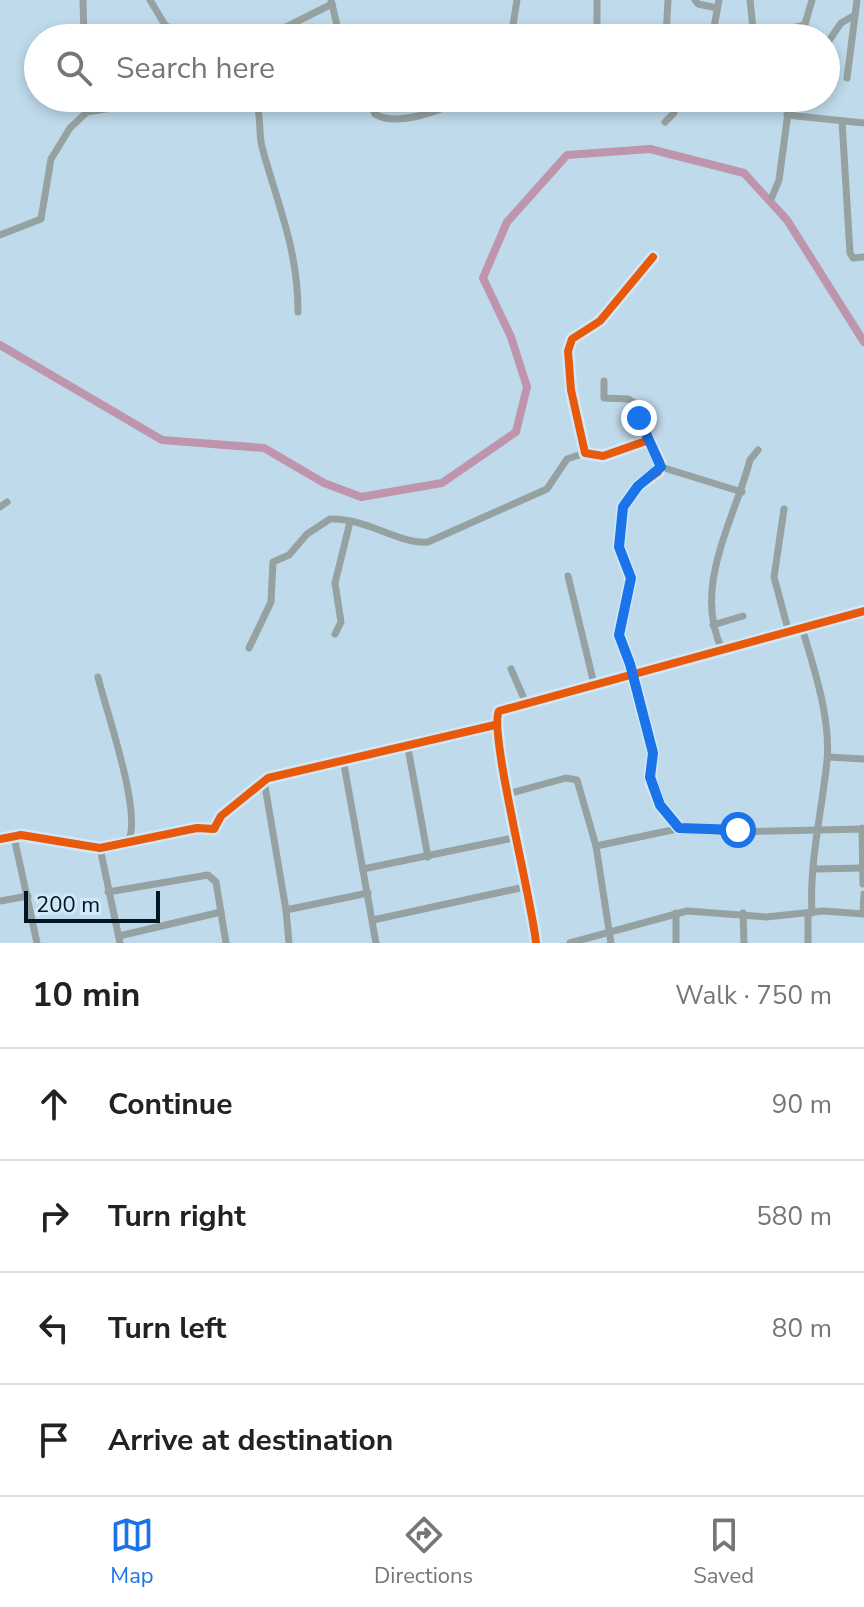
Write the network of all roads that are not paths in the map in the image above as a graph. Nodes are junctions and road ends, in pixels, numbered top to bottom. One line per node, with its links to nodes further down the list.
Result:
1 (83, 0): 13 (street)
2 (150, 0): 14 (street)
3 (517, 0): 17 (street)
4 (597, 0): 18 (street)
5 (668, 0): 19 (street)
6 (695, 0): 11 (street)
7 (750, 0): 21 (street)
8 (812, 0): 22 (street)
9 (857, 0): 12 (street)
10 (332, 2): 15 (street); 16 (street)
11 (718, 4): 20 (street)
12 (855, 15): 23 (street); 24 (street)
13 (84, 24)
14 (164, 24)
15 (290, 24)
16 (337, 24)
17 (513, 24)
18 (597, 24)
19 (667, 24)
20 (714, 24)
21 (753, 24)
22 (804, 24)
23 (840, 24)
24 (847, 78)
25 (87, 112): 36 (street)
26 (259, 112): 39 (street)
27 (374, 112): 28 (street)
28 (423, 112)
29 (674, 112): 33 (street)
30 (788, 112): 31 (street)
31 (787, 115): 32 (street); 35 (street)
32 (842, 121): 34 (street); 38 (street)
33 (665, 122)
34 (864, 123)
35 (772, 197)
36 (0, 235)
37 (653, 257): 43 (street)
38 (864, 257)
39 (298, 312)
40 (604, 381): 41 (street)
41 (648, 440): 43 (street); 44 (street)
42 (758, 450): 45 (street)
43 (585, 453): 47 (street)
44 (661, 467): 45 (street); 58 (street)
45 (742, 492): 51 (street)
46 (784, 509): 53 (street)
47 (350, 522): 54 (street); 55 (street)
48 (568, 576): 60 (street)
49 (864, 611): 52 (street)
50 (743, 616): 51 (street)
51 (713, 625): 56 (street)
52 (802, 628): 53 (street); 64 (street)
53 (789, 633): 56 (street)
54 (335, 634)
55 (249, 648)
56 (723, 651): 58 (street)
57 (511, 669): 61 (street)
58 (631, 672): 60 (street); 69 (street)
59 (98, 677): 75 (street)
60 (594, 684): 61 (street)
61 (525, 701): 62 (street)
62 (495, 725): 63 (street); 68 (street)
63 (407, 743): 65 (street); 78 (street)
64 (828, 757): 66 (street); 71 (street)
65 (343, 759): 67 (street); 80 (street)
66 (864, 759)
67 (264, 780): 75 (street); 89 (street)
68 (508, 794): 73 (street); 76 (street)
69 (679, 828): 71 (street); 76 (street)
70 (863, 828): 71 (street); 79 (street)
71 (817, 830): 81 (street)
72 (14, 837): 74 (street); 77 (street); 87 (street)
73 (518, 837): 78 (street); 83 (street)
74 (0, 839)
75 (127, 843): 77 (street)
76 (596, 846): 96 (street)
77 (100, 848): 84 (street)
78 (428, 857): 80 (street)
79 (862, 868): 81 (street); 82 (street)
80 (363, 869): 85 (street)
81 (816, 869): 93 (street)
82 (863, 884)
83 (529, 886): 95 (street); 102 (street)
84 (108, 892): 90 (street); 97 (street)
85 (368, 893): 89 (street); 95 (street)
86 (864, 894): 94 (street)
87 (28, 896): 88 (street); 98 (street)
88 (0, 901)
89 (286, 910): 100 (street)
90 (221, 912): 97 (street); 99 (street)
91 (676, 913): 92 (street); 96 (street); 105 (street)
92 (743, 913): 93 (street); 106 (street)
93 (810, 914): 94 (street); 107 (street)
94 (863, 914)
95 (373, 920): 101 (street)
96 (610, 931): 103 (street); 104 (street)
97 (119, 940)
98 (37, 943)
99 (226, 943)
100 (289, 943)
101 (376, 943)
102 (536, 943)
103 (570, 943)
104 (611, 943)
105 (676, 943)
106 (744, 943)
107 (808, 943)

